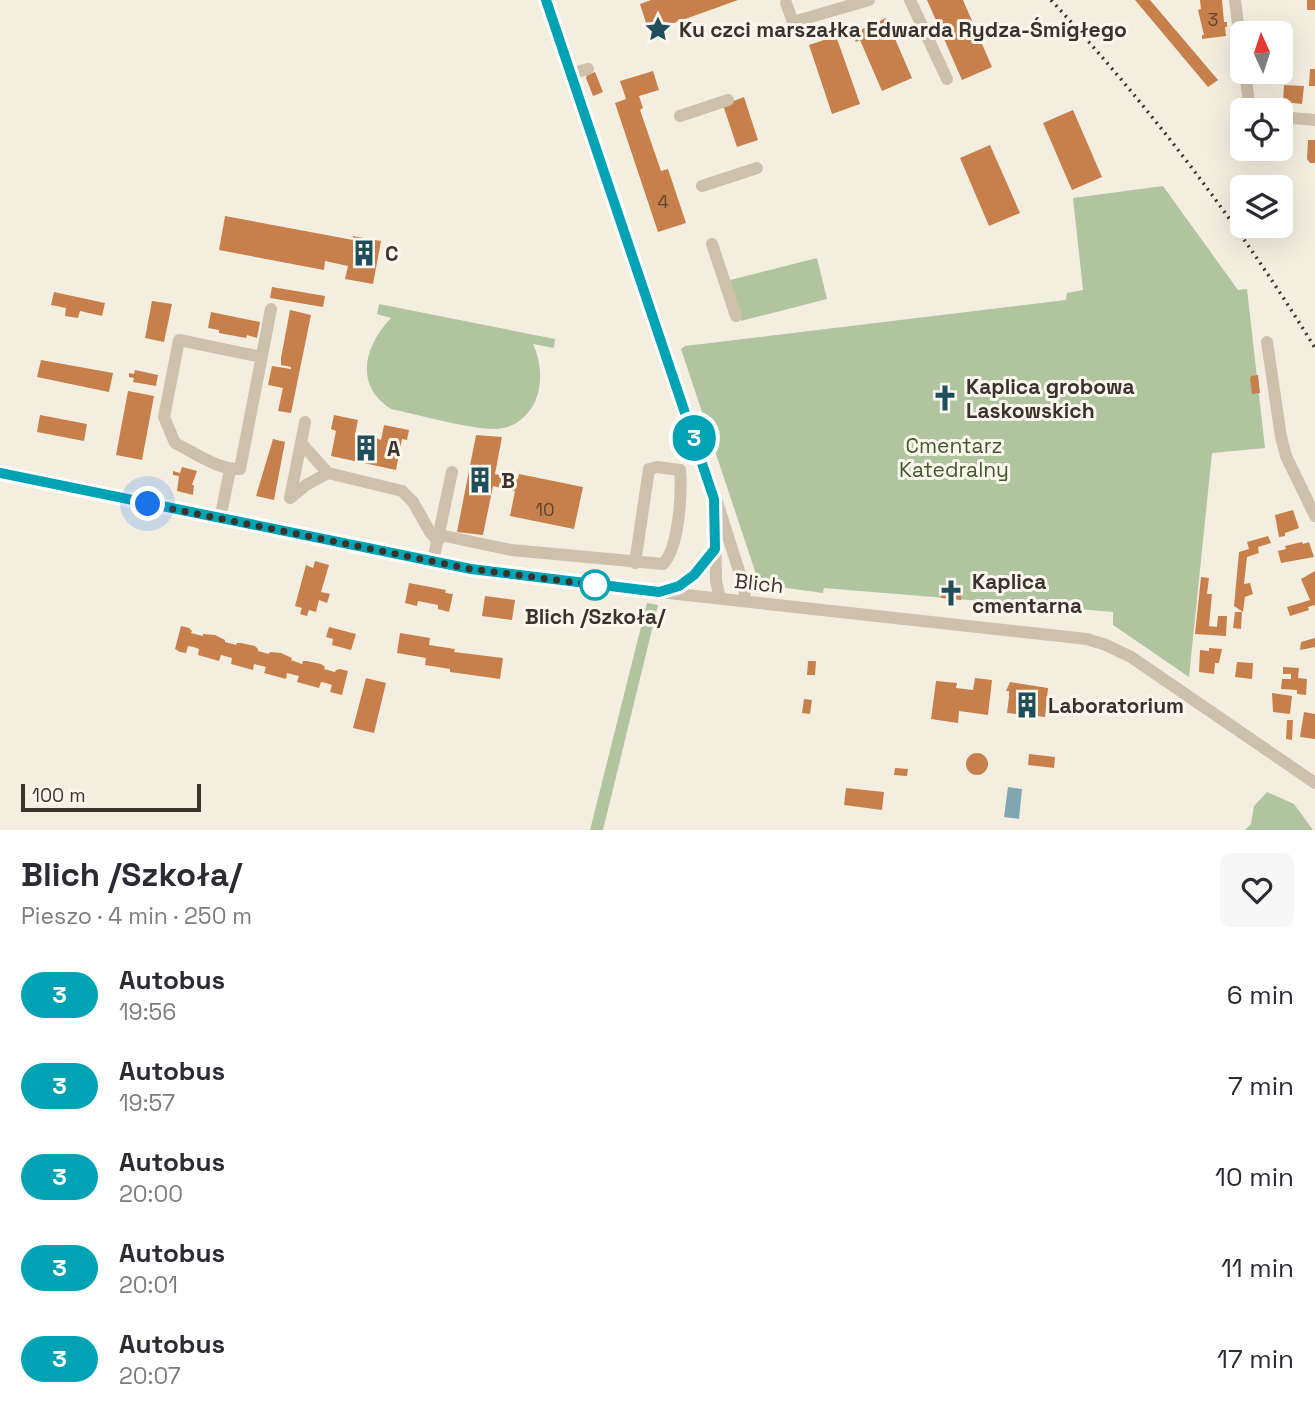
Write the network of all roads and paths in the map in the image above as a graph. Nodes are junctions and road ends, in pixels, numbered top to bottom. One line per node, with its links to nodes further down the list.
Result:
1 (546, 0): 8 (street)
2 (869, 0): 5 (street)
3 (910, 0): 9 (street)
4 (1235, 0): 6 (street)
5 (786, 3)
6 (1238, 21)
7 (588, 69): 8 (street)
8 (571, 74): 27 (street)
9 (947, 79)
10 (728, 100): 11 (street)
11 (680, 116)
12 (1293, 118): 13 (street)
13 (1315, 120)
14 (757, 168): 15 (street)
15 (702, 186)
16 (712, 244): 18 (street)
17 (271, 309): 20 (street)
18 (736, 316)
19 (1267, 342): 28 (street)
20 (261, 357): 23 (street); 23 (street)
21 (305, 422): 22 (street)
22 (301, 443): 26 (street); 26 (street)
23 (230, 470): 29 (street)
24 (0, 472): 29 (street, Blich)
25 (452, 472): 30 (street)
26 (328, 473): 30 (street)
27 (714, 499): 31 (street); 36 (street)
28 (1315, 516)
29 (220, 519): 32 (street, Blich)
30 (439, 538): 32 (street); 33 (street)
31 (715, 549): 34 (street); 35 (street)
32 (433, 561): 34 (street, Blich)
33 (635, 563): 33 (street)
34 (659, 592): 35 (street, Blich)
35 (720, 598): 36 (street, Blich)
36 (744, 601): 37 (street, Blich)
37 (1315, 783)

